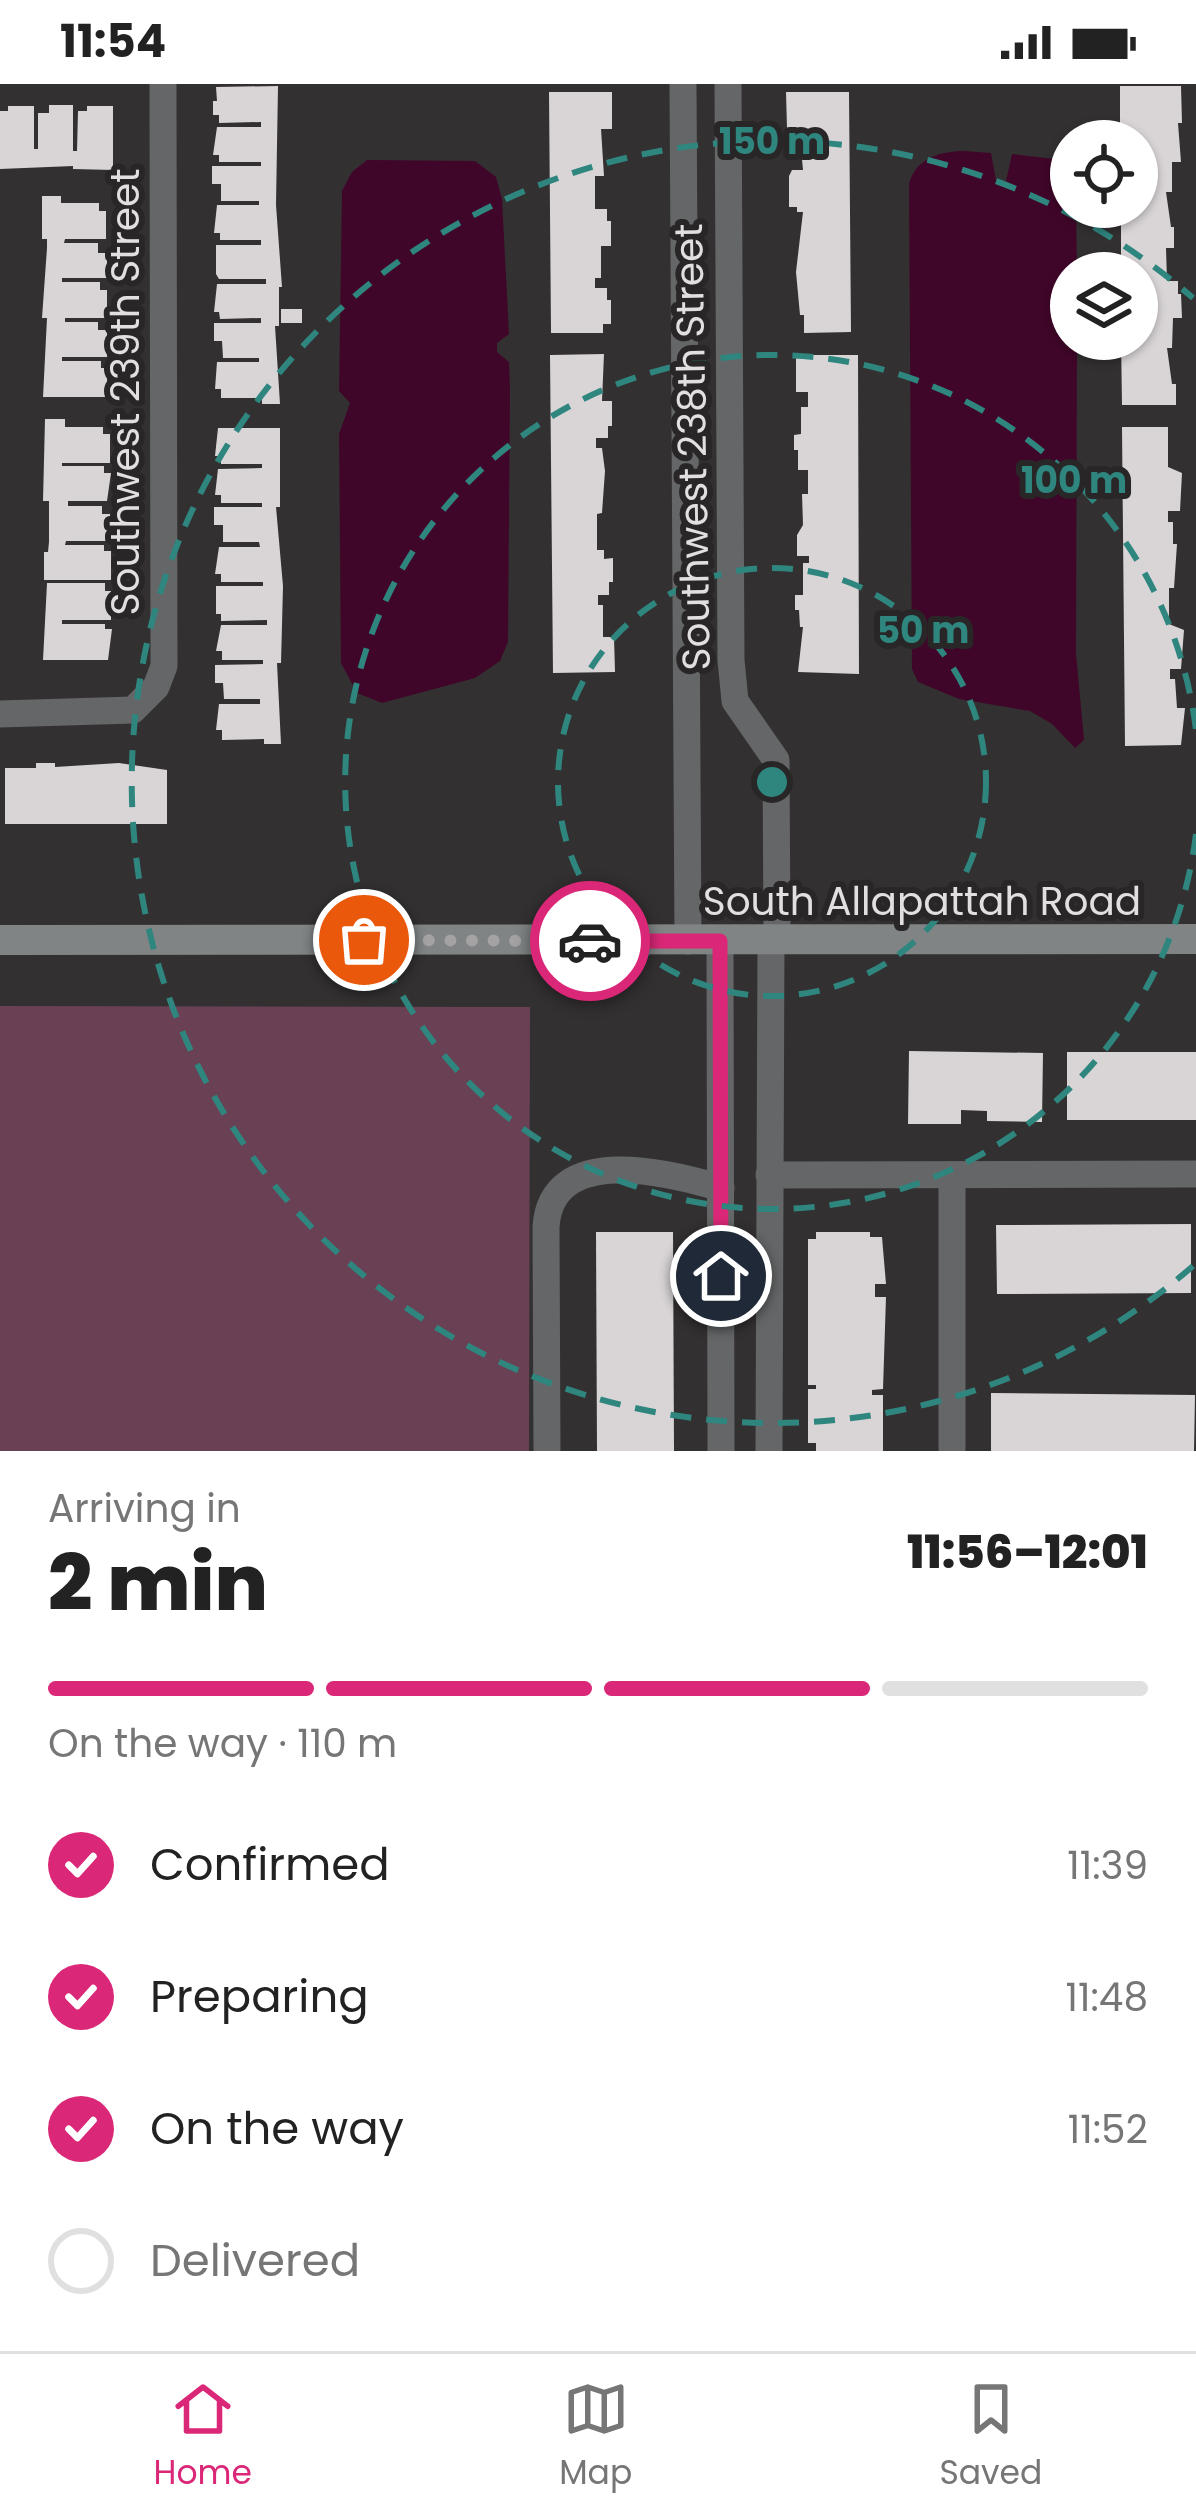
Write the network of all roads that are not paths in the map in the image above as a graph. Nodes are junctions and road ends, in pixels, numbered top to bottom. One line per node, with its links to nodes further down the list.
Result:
1 (163, 84): 6 (street, Southwest 239th Street)
2 (683, 84): 4 (street, Southwest 238th Street)
3 (728, 84): 5 (street, Southwest 238th Street)
4 (687, 701): 5 (street); 9 (street, Southwest 238th Street)
5 (735, 701): 11 (street, Southwest 238th Street)
6 (0, 714)
7 (0, 940): 9 (main road, South Allapattah Road)
8 (1196, 940): 11 (main road, South Allapattah Road)
9 (688, 941): 10 (main road, South Allapattah Road)
10 (720, 941): 11 (main road, South Allapattah Road); 15 (street)
11 (774, 941): 13 (street, Southwest 238th Street)
12 (1196, 1174): 14 (street)
13 (770, 1175): 14 (street); 18 (street, Southwest 238th Street)
14 (952, 1175): 19 (street)
15 (721, 1188): 16 (street); 17 (street)
16 (548, 1451)
17 (721, 1451)
18 (769, 1451)
19 (952, 1451)

